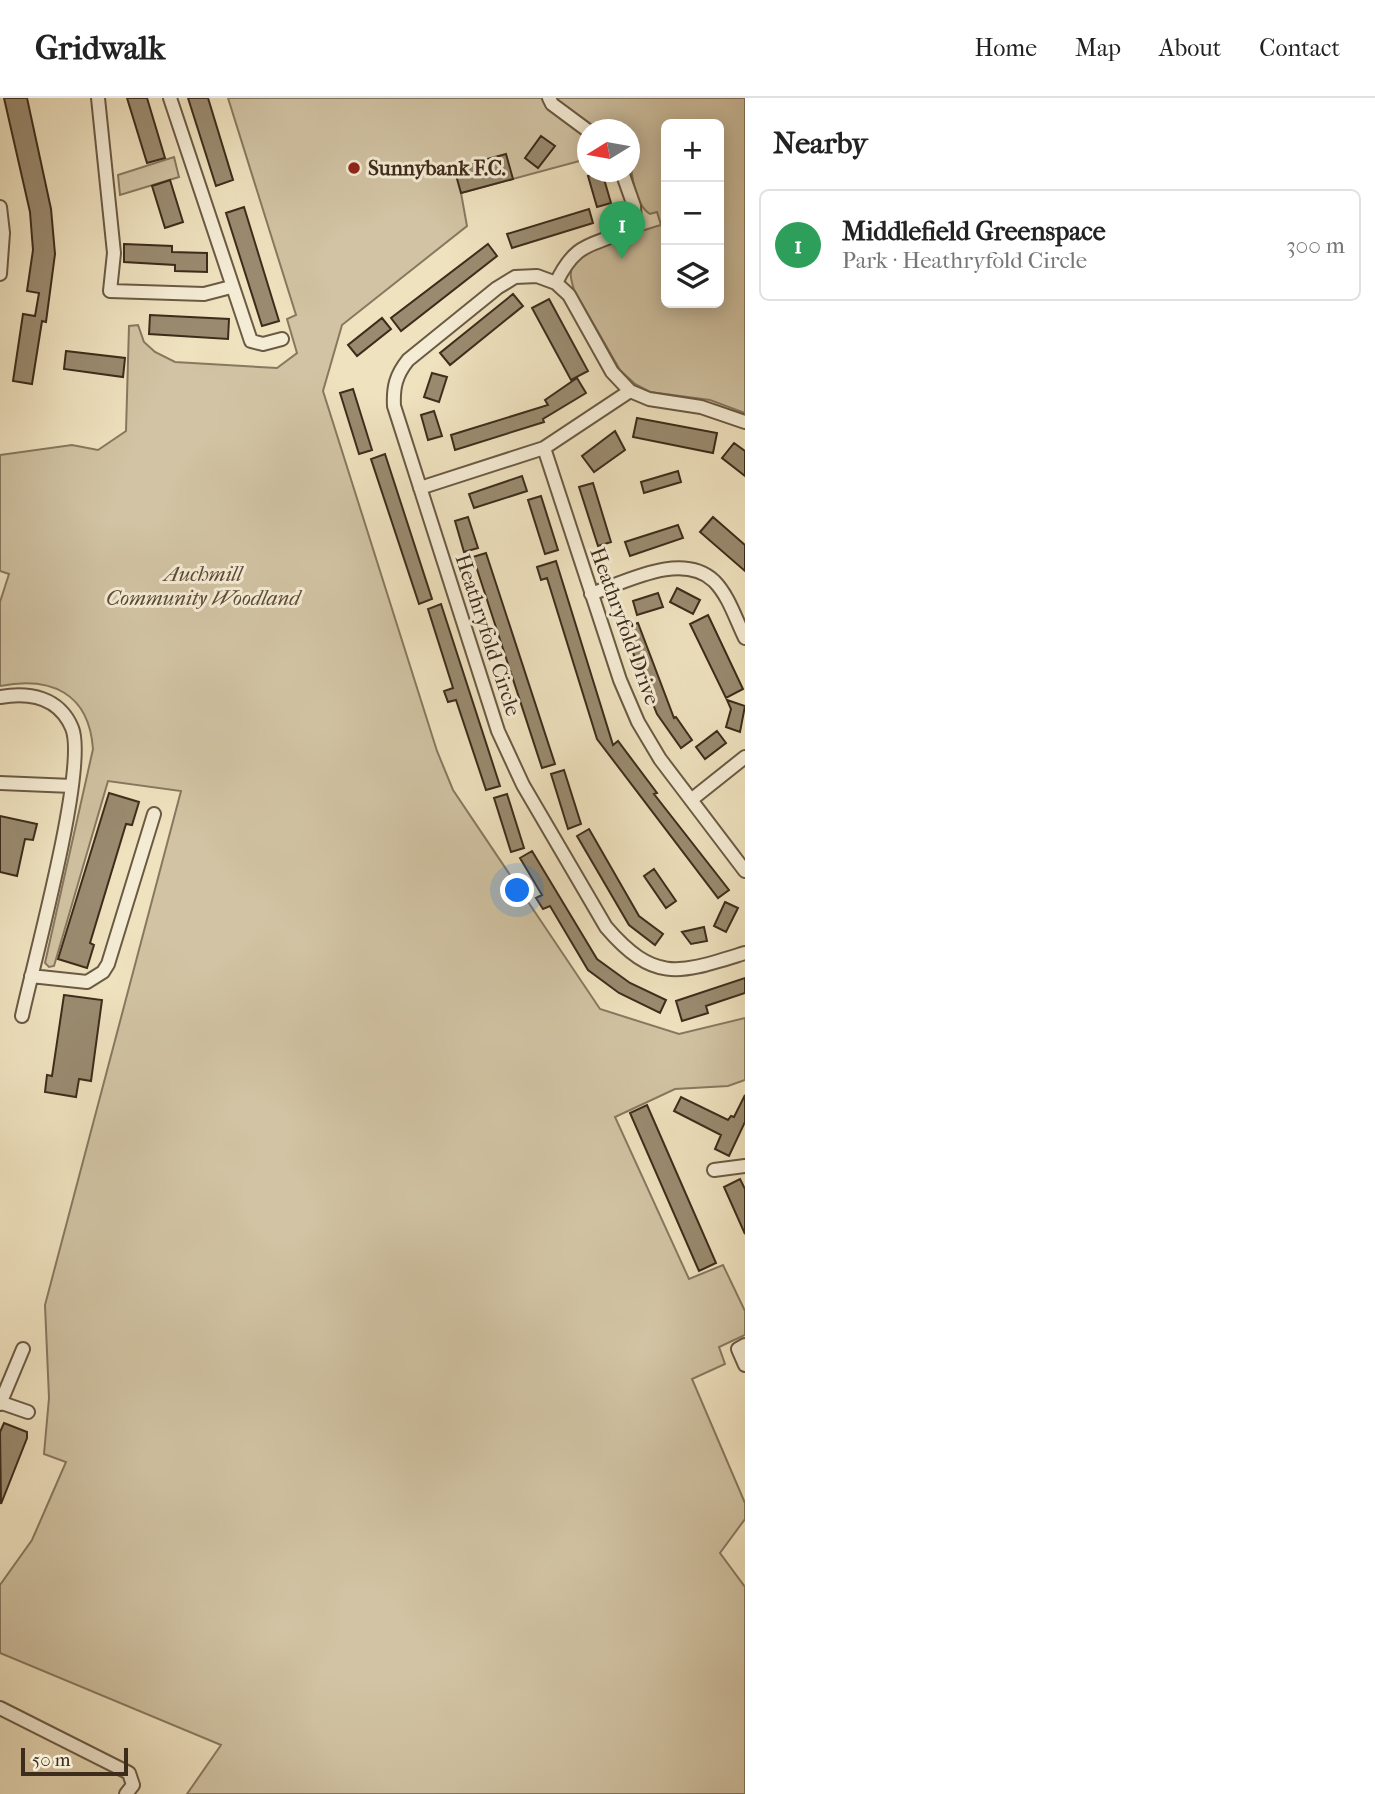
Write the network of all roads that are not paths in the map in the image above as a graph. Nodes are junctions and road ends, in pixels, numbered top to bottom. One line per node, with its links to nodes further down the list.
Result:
1 (98, 98): 9 (street)
2 (170, 98): 9 (street)
3 (550, 98): 4 (street)
4 (577, 123)
5 (626, 182): 8 (street)
6 (0, 207): 7 (street)
7 (0, 274)
8 (556, 283): 11 (street); 14 (street, Heathryfold Circle)
9 (231, 288): 10 (street)
10 (282, 339)
11 (630, 391): 12 (street); 13 (street)
12 (745, 422)
13 (544, 448): 14 (street); 15 (street, Heathryfold Drive)
14 (419, 488): 24 (street, Heathryfold Circle)
15 (591, 594): 16 (street); 21 (street, Heathryfold Drive)
16 (745, 638)
17 (0, 696): 20 (street)
18 (745, 757): 21 (street)
19 (0, 783): 20 (street)
20 (72, 786): 25 (street)
21 (691, 800): 23 (street, Heathryfold Drive)
22 (154, 814): 25 (street)
23 (745, 871)
24 (745, 953)
25 (31, 976): 26 (street)
26 (22, 1016)
27 (745, 1166): 28 (street)
28 (714, 1170)
29 (745, 1345): 31 (street)
30 (23, 1349): 32 (street)
31 (745, 1365)
32 (1, 1404): 33 (street)
33 (28, 1412)
34 (0, 1709): 35 (street)
35 (126, 1794)

